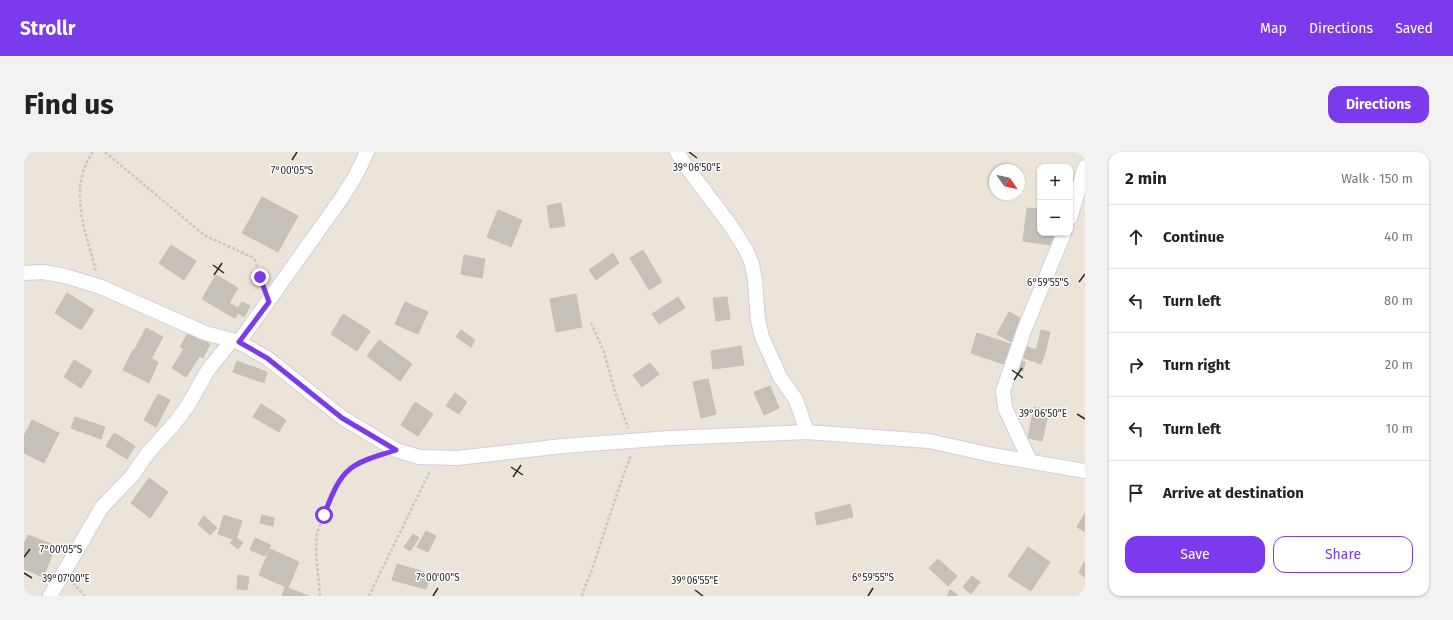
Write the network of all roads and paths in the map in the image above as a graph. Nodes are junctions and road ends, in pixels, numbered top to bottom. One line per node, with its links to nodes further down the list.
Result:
1 (93, 152): 9 (path)
2 (105, 152): 10 (path)
3 (367, 152): 10 (street)
4 (677, 152): 13 (street)
5 (1085, 167): 6 (street)
6 (1073, 208)
7 (1063, 236): 17 (street)
8 (24, 273): 9 (street)
9 (101, 287): 12 (street)
10 (269, 302): 12 (street)
11 (591, 323): 14 (path)
12 (235, 341): 15 (street); 19 (street)
13 (807, 432): 14 (street); 17 (street)
14 (635, 441): 16 (street); 22 (path)
15 (396, 450): 16 (street); 20 (path)
16 (436, 458): 21 (path)
17 (1030, 461): 18 (street)
18 (1085, 471)
19 (50, 596)
20 (320, 596)
21 (369, 596)
22 (582, 596)

